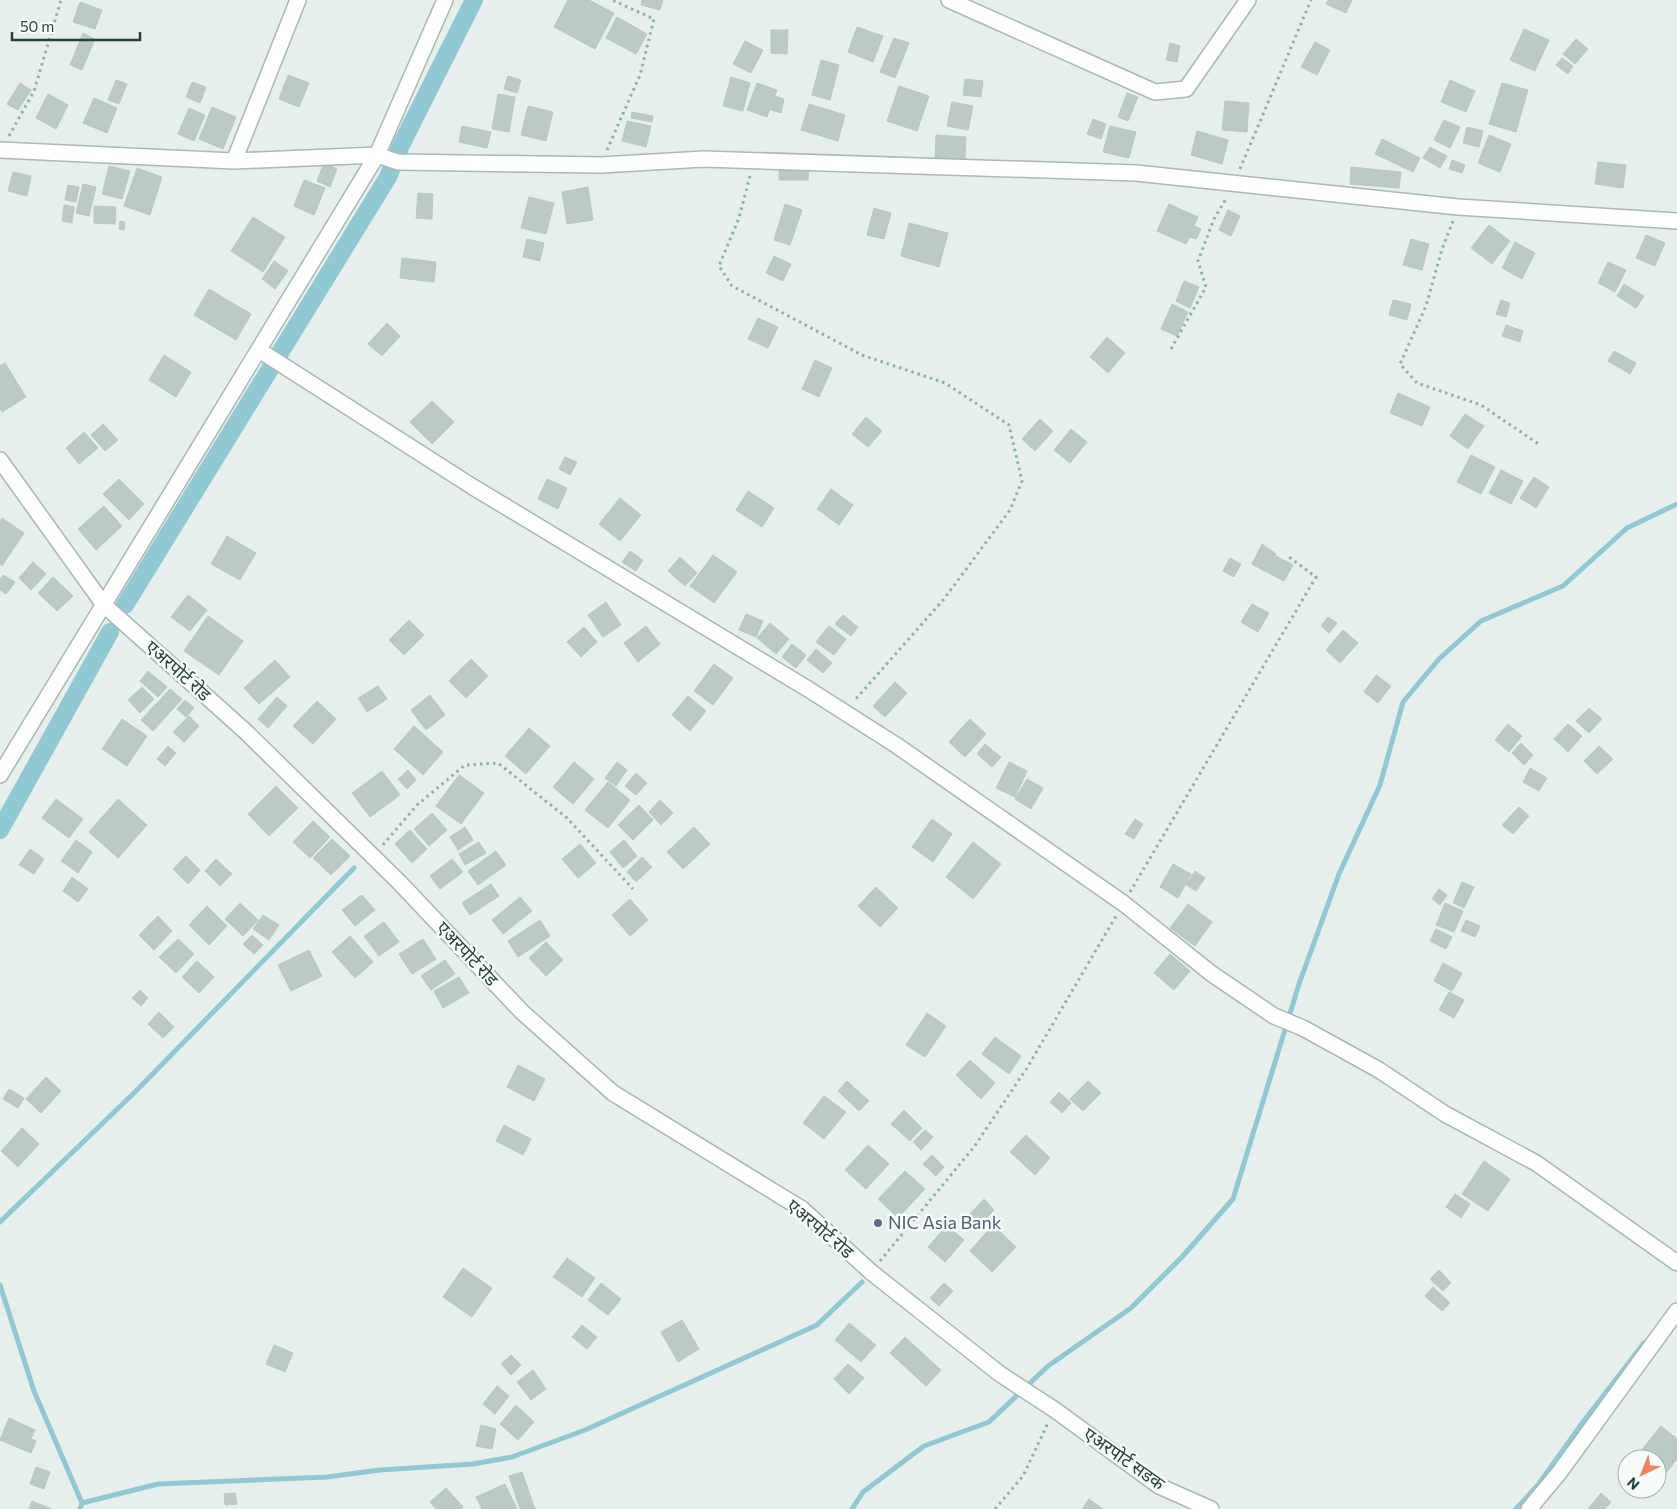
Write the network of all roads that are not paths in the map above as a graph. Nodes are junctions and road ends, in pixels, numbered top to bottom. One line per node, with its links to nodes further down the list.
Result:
1 (298, 0): 7 (street)
2 (446, 0): 6 (street)
3 (949, 0): 4 (street)
4 (1248, 0)
5 (1, 150): 7 (street)
6 (387, 158): 7 (street); 8 (street); 9 (street)
7 (234, 161)
8 (1677, 221)
9 (262, 352): 11 (street); 13 (street)
10 (0, 460): 11 (street, एअरपोर्ट रोड)
11 (104, 605): 12 (street); 15 (street, एअरपोर्ट रोड)
12 (0, 775)
13 (1677, 1263)
14 (1677, 1311): 17 (street)
15 (1000, 1374): 16 (street, एअरपोर्ट सडक)
16 (1211, 1509)
17 (1529, 1509)

